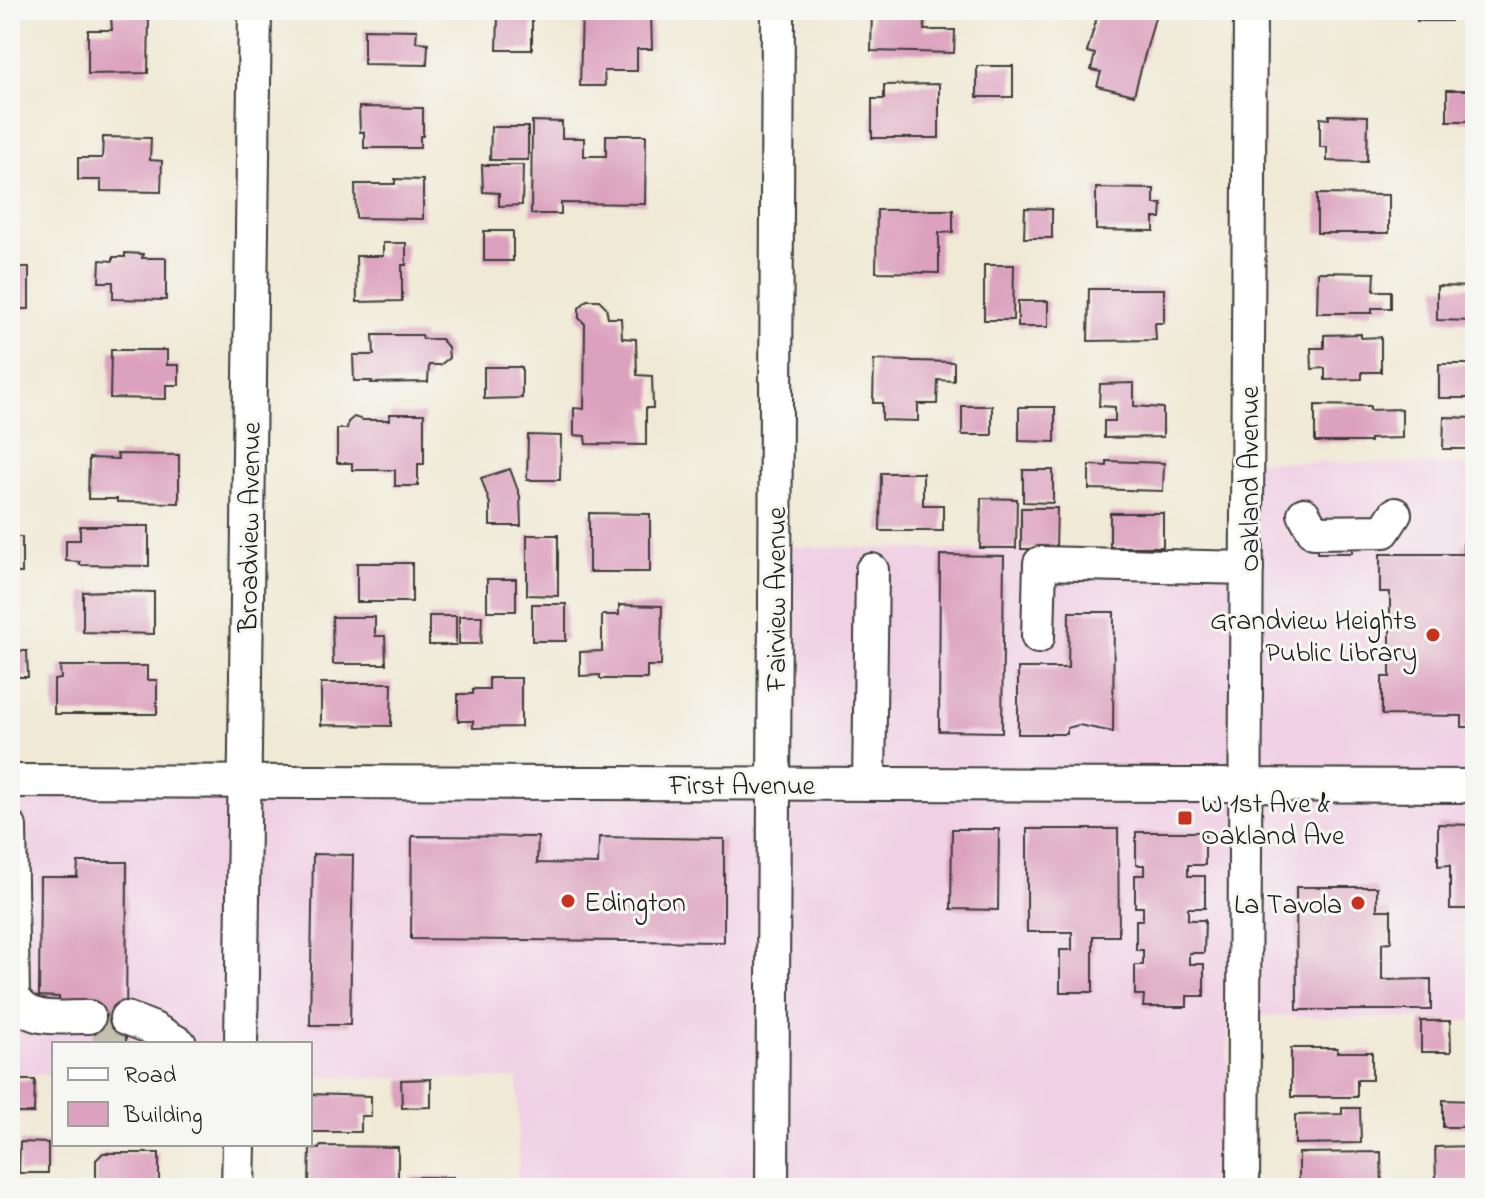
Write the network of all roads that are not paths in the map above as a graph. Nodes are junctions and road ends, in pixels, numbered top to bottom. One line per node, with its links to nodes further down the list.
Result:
1 (255, 10): 10 (street, Broadview Avenue)
2 (778, 10): 11 (street, Fairview Avenue)
3 (1250, 10): 6 (street, Oakland Avenue)
4 (1304, 514): 5 (street)
5 (1395, 514)
6 (1247, 568): 8 (street); 13 (street, Oakland Avenue)
7 (872, 570): 12 (street)
8 (1038, 637)
9 (10, 781): 10 (street, First Avenue)
10 (243, 782): 11 (street, First Avenue); 19 (street, Broadview Avenue)
11 (775, 784): 12 (street, First Avenue); 22 (street, Fairview Avenue)
12 (869, 784): 13 (street, First Avenue)
13 (1245, 785): 14 (street, First Avenue); 23 (street, Oakland Avenue)
14 (1475, 786)
15 (10, 827): 16 (street)
16 (10, 1017)
17 (168, 1042): 18 (street)
18 (176, 1042)
19 (241, 1042)
20 (239, 1146): 21 (street)
21 (238, 1188)
22 (772, 1188)
23 (1243, 1188)

